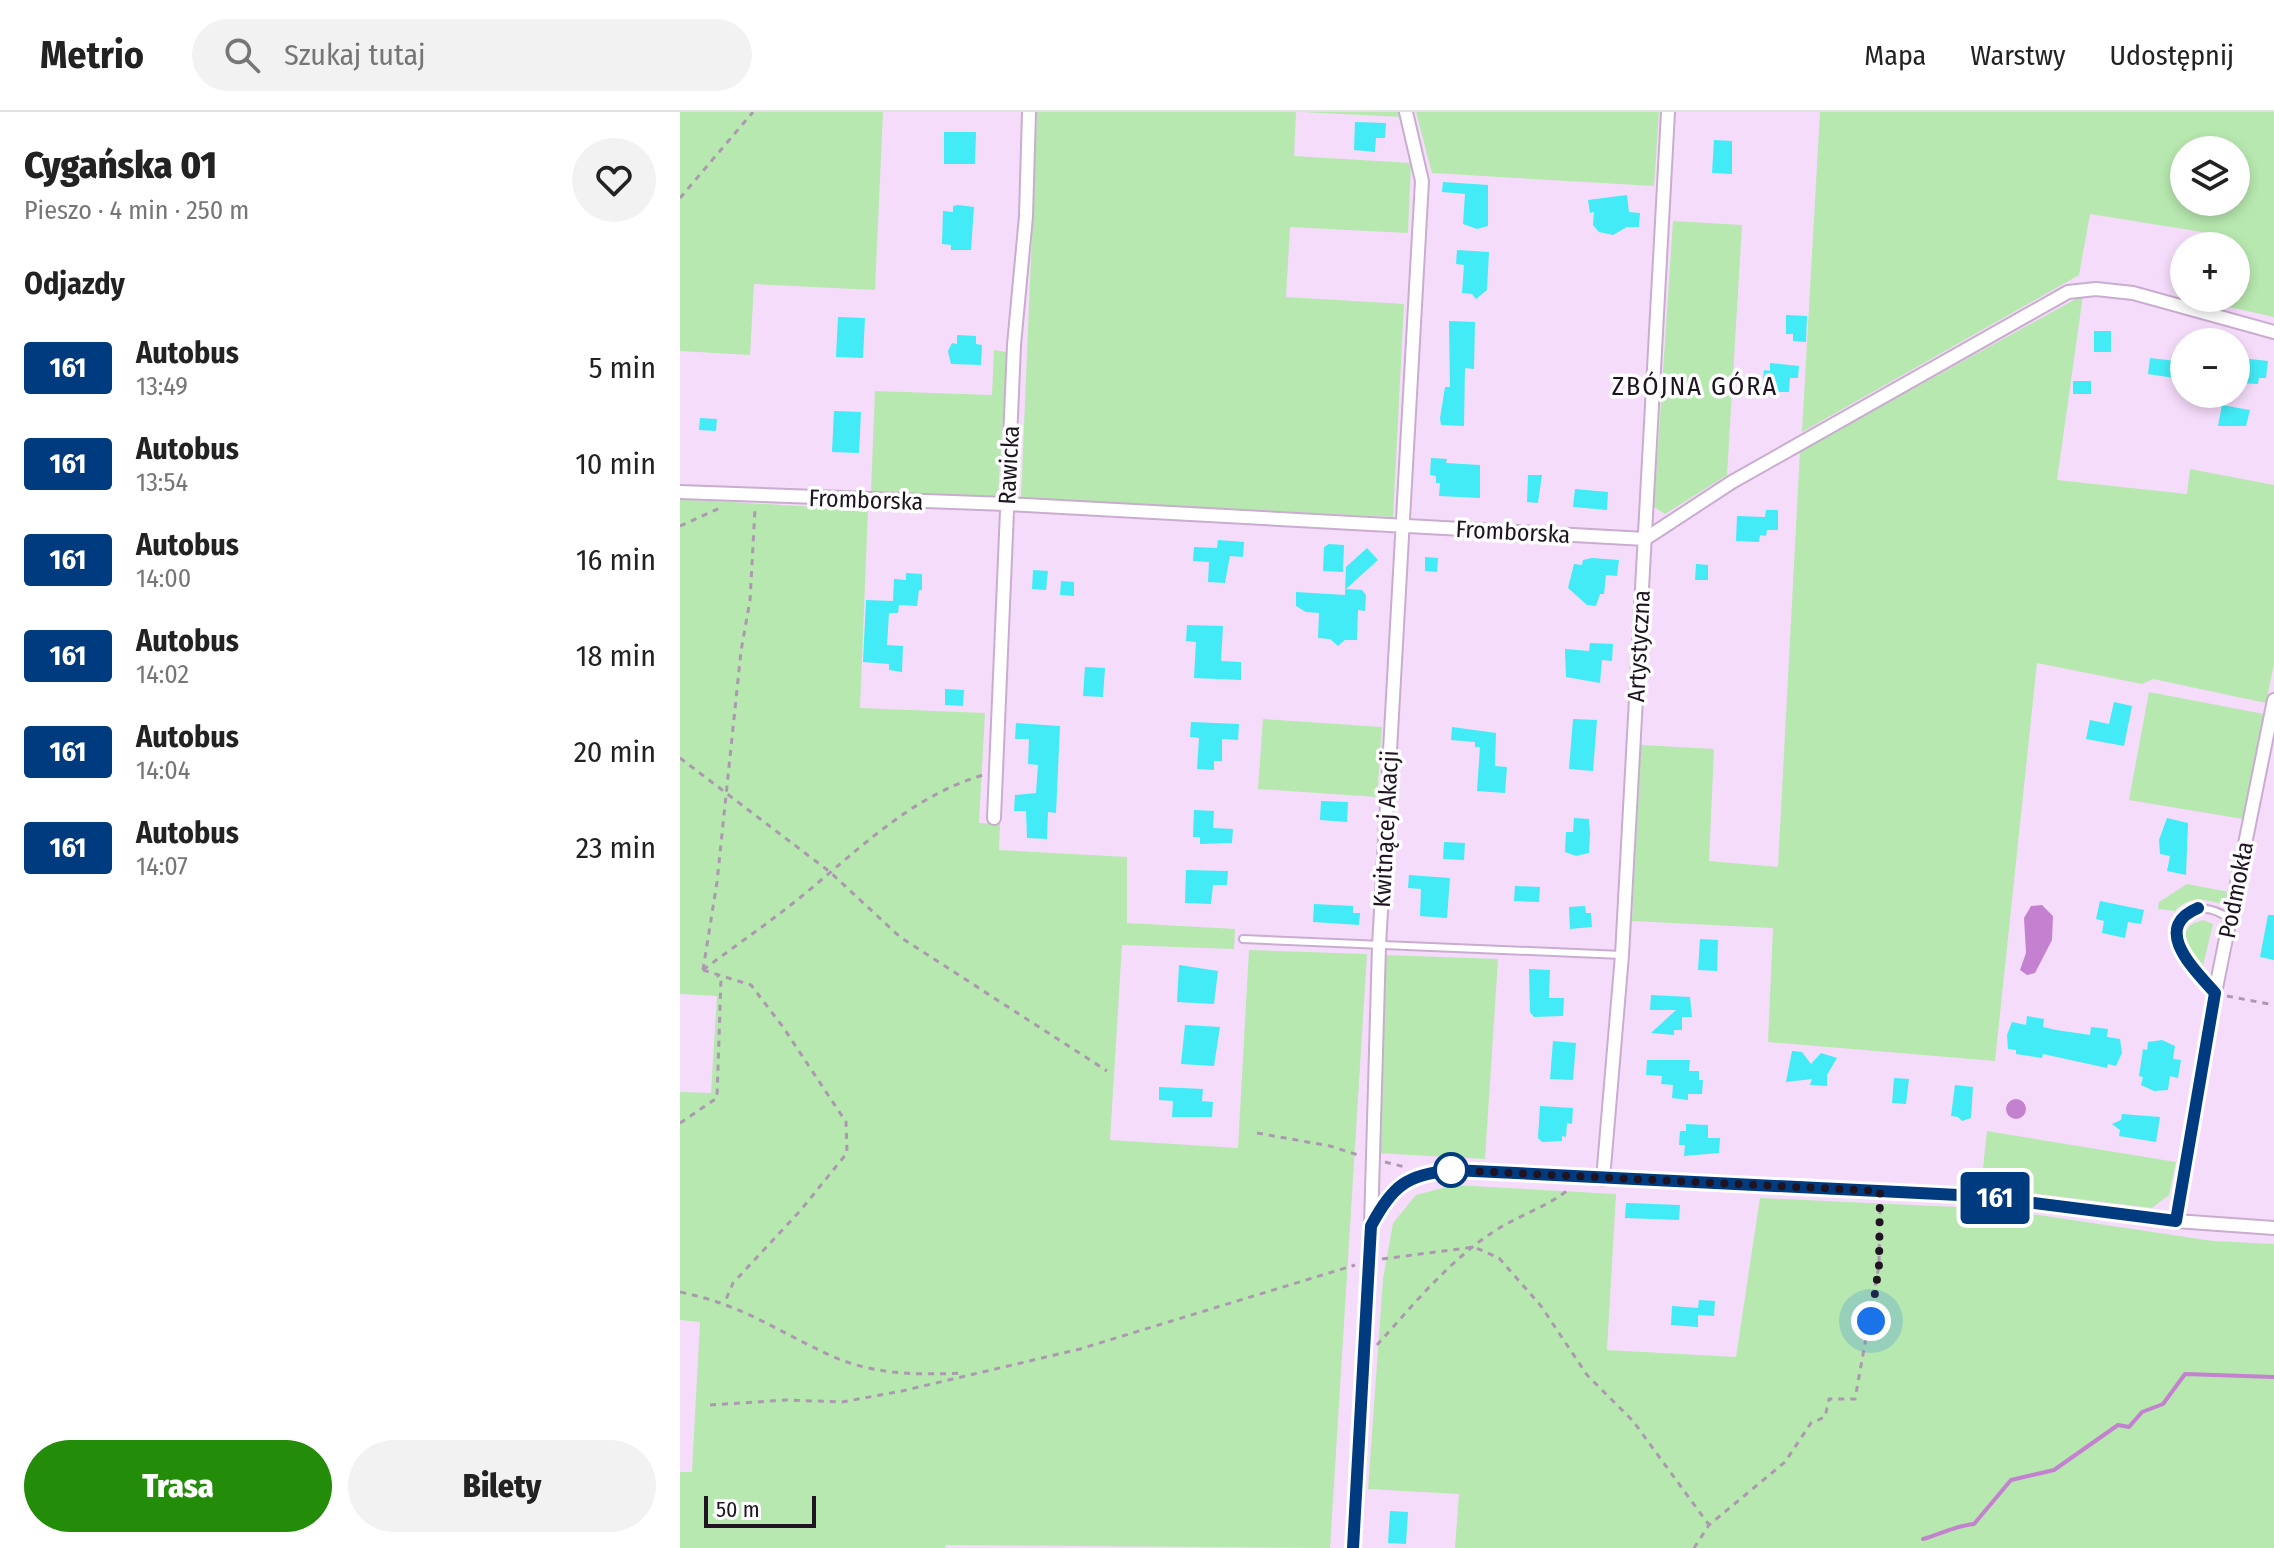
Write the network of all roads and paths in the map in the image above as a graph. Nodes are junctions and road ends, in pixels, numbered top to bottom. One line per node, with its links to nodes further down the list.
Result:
1 (753, 112): 5 (path)
2 (1029, 112): 9 (street, Rawicka)
3 (1406, 112): 11 (street, Kwitnącej Akacji)
4 (1668, 112): 12 (street, Artystyczna)
5 (680, 198)
6 (2274, 332): 12 (street)
7 (680, 492): 8 (street, Fromborska)
8 (751, 497): 9 (street, Fromborska); 10 (path); 16 (path)
9 (1007, 504): 11 (street, Fromborska); 15 (street, Rawicka)
10 (680, 526)
11 (1403, 526): 12 (street, Fromborska); 21 (street, Kwitnącej Akacji)
12 (1645, 539): 22 (street, Artystyczna)
13 (2274, 700): 19 (street, Podmokła)
14 (680, 758): 16 (path)
15 (996, 771): 17 (street, Rawicka); 18 (path)
16 (725, 794): 18 (path); 23 (path)
17 (994, 818)
18 (830, 872): 23 (path); 26 (path)
19 (2230, 919): 24 (street, Podmokła); 24 (lane)
20 (1243, 939): 21 (lane)
21 (1379, 946): 22 (lane); 29 (street, Kwitnącej Akacji)
22 (1622, 955): 32 (street, Artystyczna)
23 (703, 970): 27 (path); 40 (path)
24 (2215, 993): 25 (path); 34 (street, Podmokła)
25 (2274, 1005)
26 (1107, 1071)
27 (680, 1123)
28 (1257, 1133): 29 (path)
29 (1372, 1159): 30 (path); 35 (street, Kwitnącej Akacji)
30 (1425, 1172): 31 (street); 35 (street)
31 (1584, 1178): 32 (street); 37 (path)
32 (1603, 1179): 33 (street)
33 (1880, 1191): 34 (street); 44 (path)
34 (2176, 1221): 36 (street)
35 (1371, 1226): 38 (street, Kwitnącej Akacji)
36 (2274, 1228)
37 (1474, 1247): 38 (path); 41 (path); 44 (path)
38 (1369, 1261): 41 (street, Kwitnącej Akacji); 42 (path)
39 (680, 1292): 40 (path)
40 (724, 1304): 42 (path)
41 (1364, 1359): 45 (street, Kwitnącej Akacji)
42 (967, 1373): 43 (path)
43 (710, 1405)
44 (1709, 1525): 46 (path)
45 (1353, 1548)
46 (1694, 1548)

